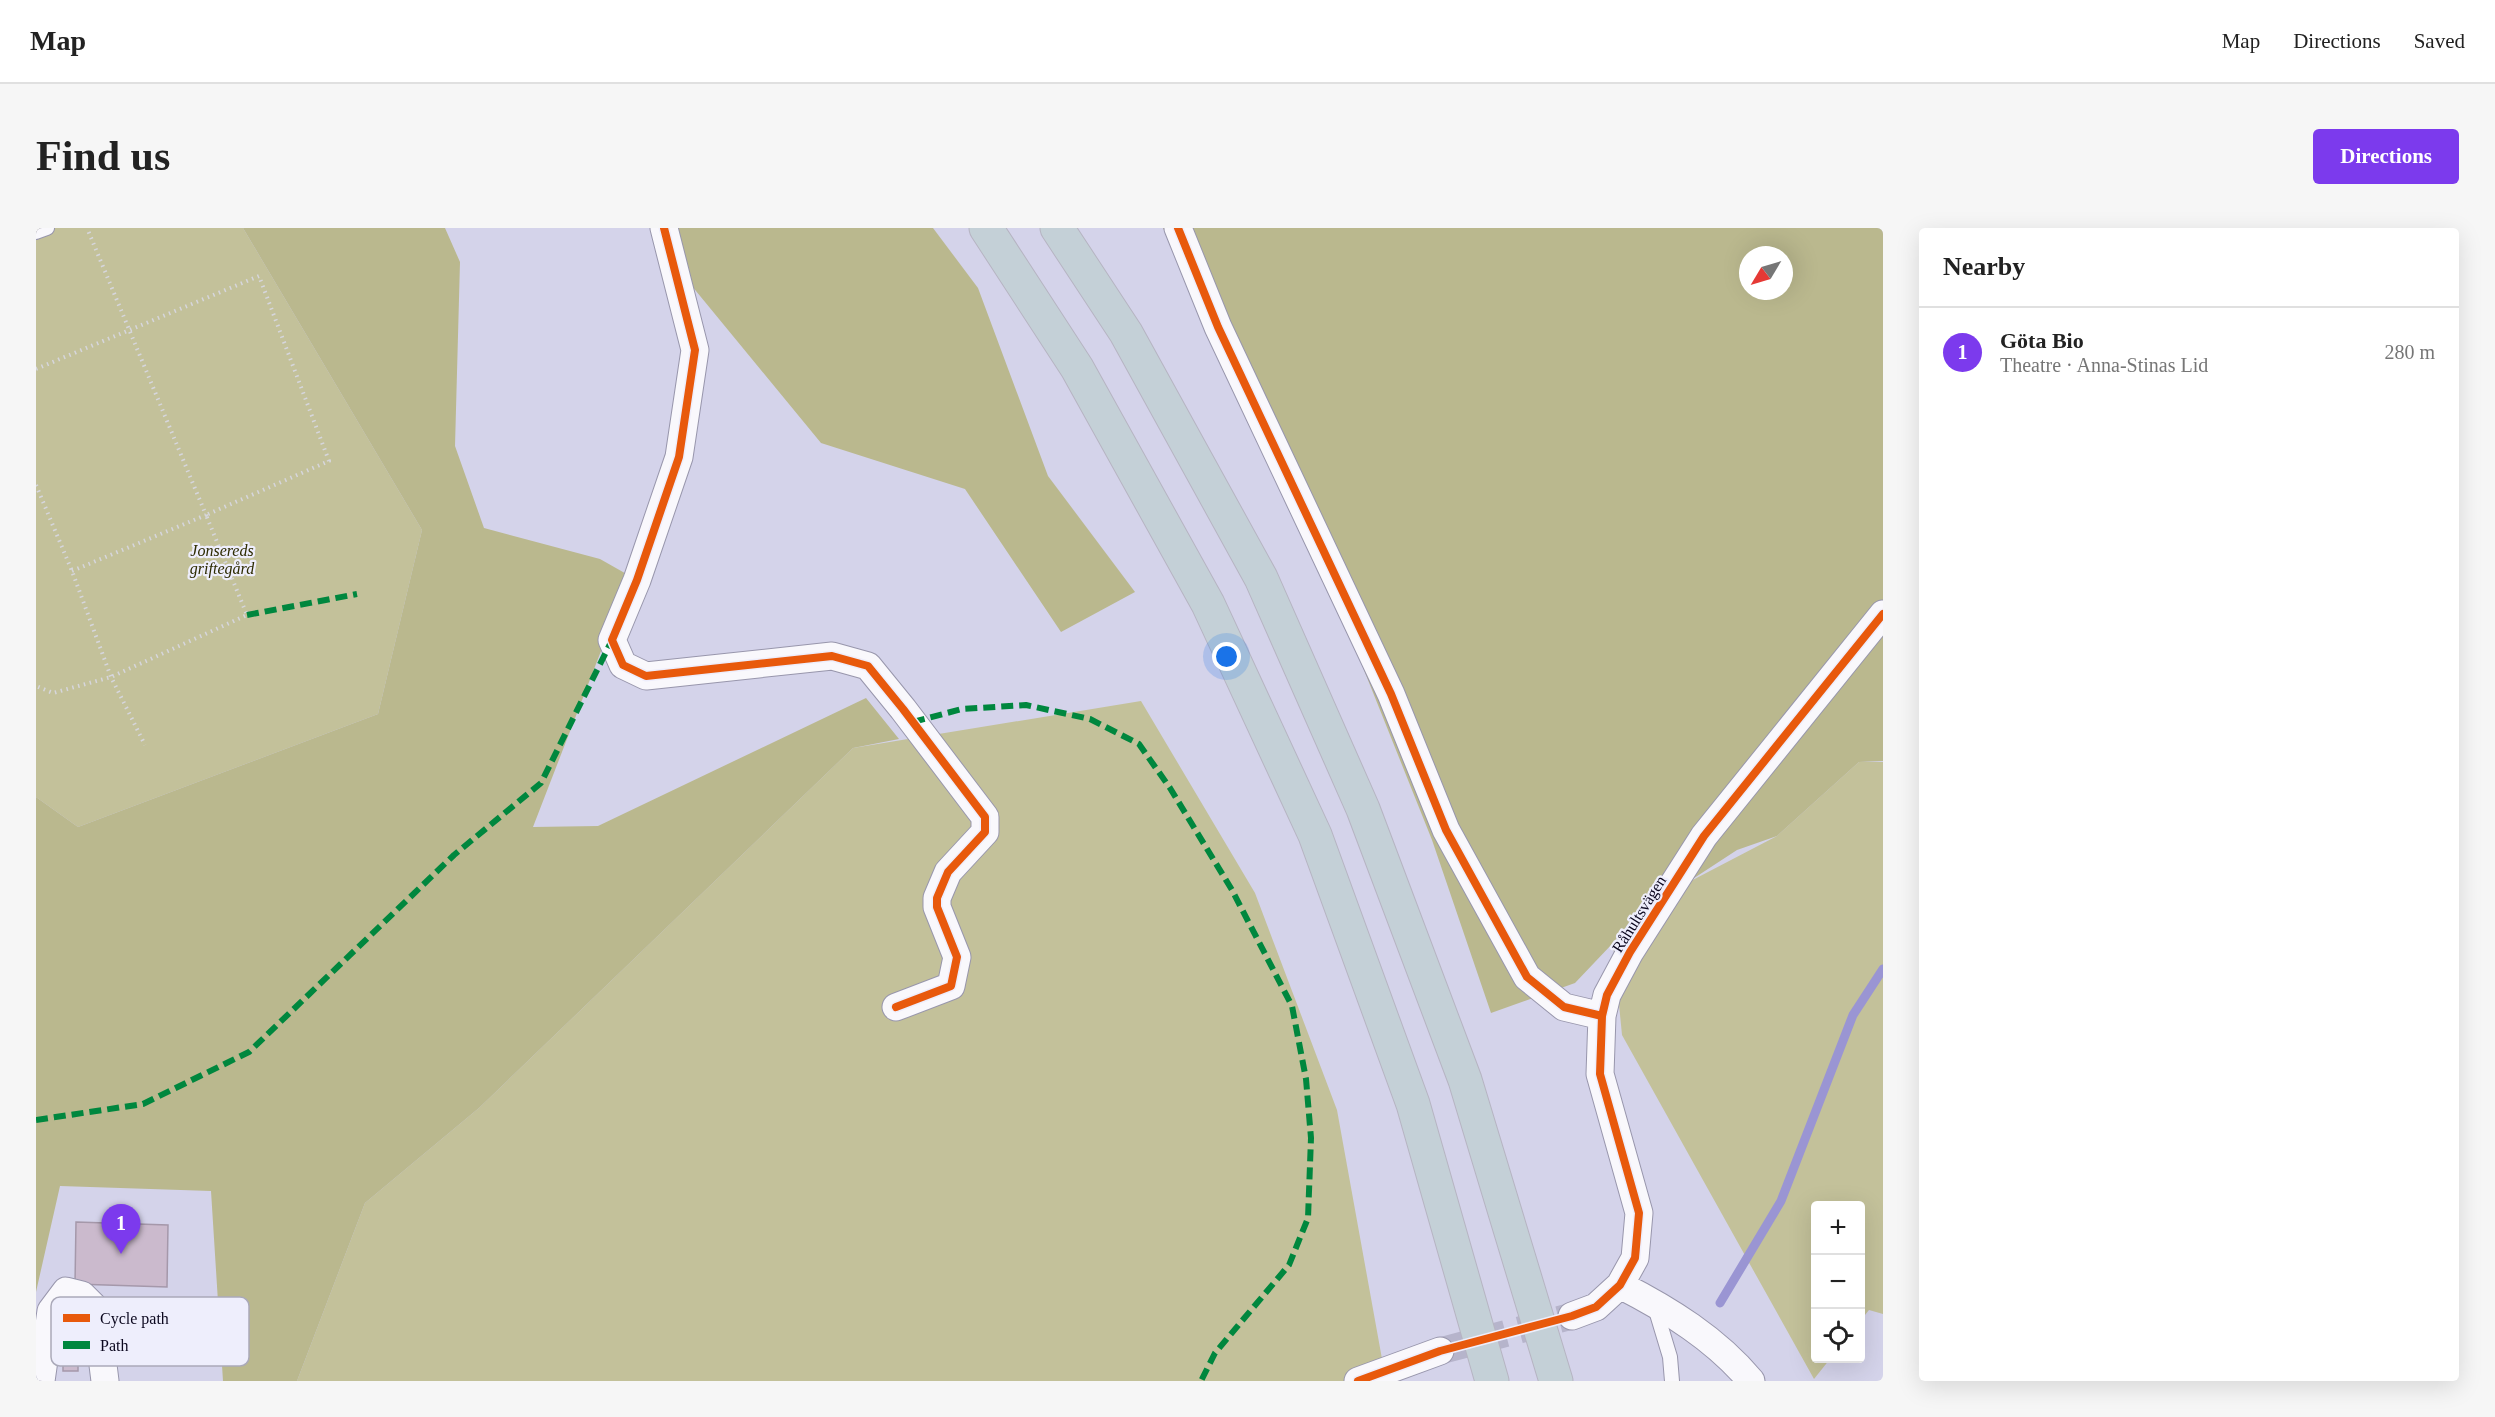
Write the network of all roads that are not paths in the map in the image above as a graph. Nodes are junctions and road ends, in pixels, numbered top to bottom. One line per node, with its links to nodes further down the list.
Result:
1 (47, 228): 6 (lane)
2 (664, 228): 8 (street)
3 (986, 228): 21 (highway)
4 (1057, 228): 22 (highway)
5 (1178, 228): 9 (street)
6 (36, 232)
7 (1883, 614): 9 (street, Råhultsvägen)
8 (896, 1007)
9 (1602, 1016): 10 (street, Råhultsvägen)
10 (1620, 1285): 13 (street); 15 (street, Råhultsvägen)
11 (61, 1297): 12 (street)
12 (84, 1297)
13 (1654, 1302): 23 (lane); 24 (street)
14 (51, 1311): 18 (street)
15 (1572, 1316)
16 (1440, 1351): 20 (street)
17 (103, 1366): 19 (street)
18 (41, 1381)
19 (105, 1381)
20 (1358, 1381)
21 (1492, 1381)
22 (1556, 1381)
23 (1672, 1381)
24 (1751, 1381)

